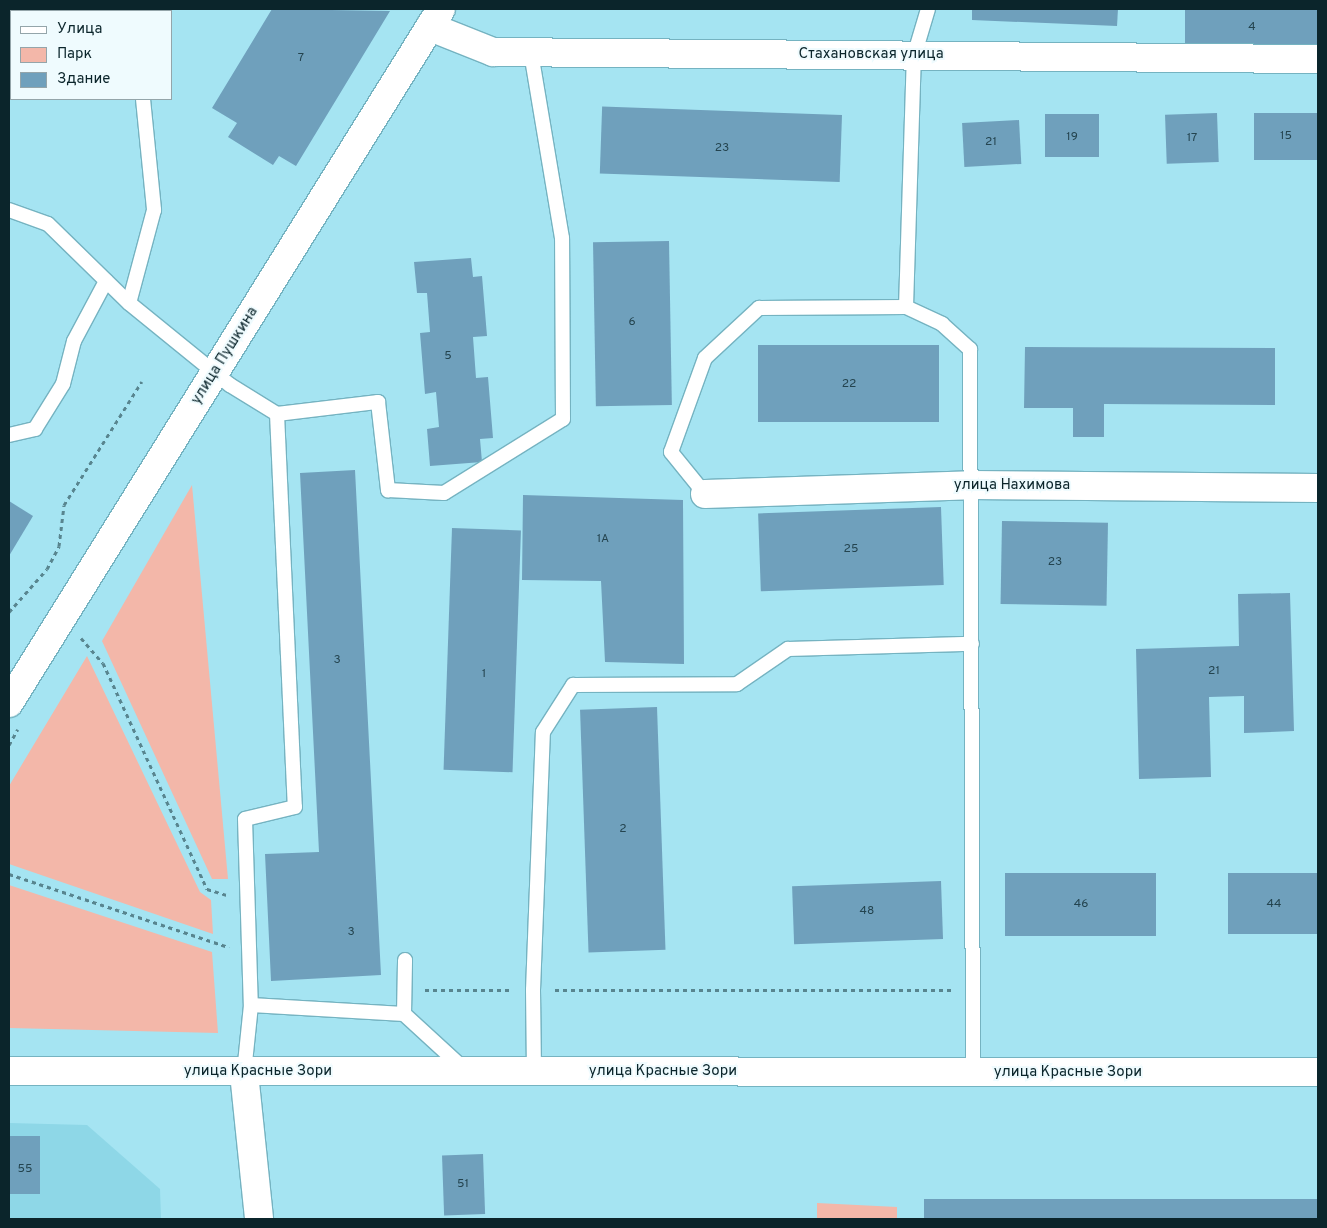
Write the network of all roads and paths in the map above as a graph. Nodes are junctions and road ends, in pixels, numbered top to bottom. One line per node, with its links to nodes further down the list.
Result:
1 (928, 9): 4 (lane)
2 (435, 18): 3 (street, Стахановская улица); 11 (street, улица Пушкина)
3 (531, 53): 4 (street, Стахановская улица); 13 (lane)
4 (914, 56): 5 (street, Стахановская улица); 10 (lane)
5 (1318, 59)
6 (143, 100): 9 (lane)
7 (9, 210): 8 (lane)
8 (106, 281): 9 (lane); 14 (lane)
9 (129, 303): 11 (lane)
10 (906, 307): 15 (lane); 17 (lane)
11 (215, 374): 13 (lane); 21 (street, улица Пушкина)
12 (142, 381): 18 (path)
13 (277, 414): 23 (lane)
14 (9, 435)
15 (971, 485): 16 (street, улица Нахимова); 17 (street, улица Нахимова); 20 (lane)
16 (1318, 488)
17 (705, 494)
18 (9, 612)
19 (77, 633): 23 (path)
20 (972, 644): 27 (lane); 28 (lane)
21 (9, 703)
22 (9, 874): 24 (path)
23 (244, 901): 24 (lane)
24 (249, 954): 29 (lane)
25 (405, 960): 26 (lane)
26 (404, 990): 27 (path); 30 (lane)
27 (533, 990): 28 (path); 33 (lane)
28 (975, 990): 36 (lane)
29 (251, 1005): 30 (lane); 35 (lane)
30 (404, 1014): 32 (lane)
31 (9, 1071): 35 (street, улица Красные Зори)
32 (467, 1072): 33 (street, улица Красные Зори); 35 (street, улица Красные Зори)
33 (534, 1072): 36 (street, улица Красные Зори)
34 (1318, 1072): 36 (street, улица Красные Зори)
35 (244, 1073): 37 (street)
36 (973, 1073)
37 (259, 1219)

